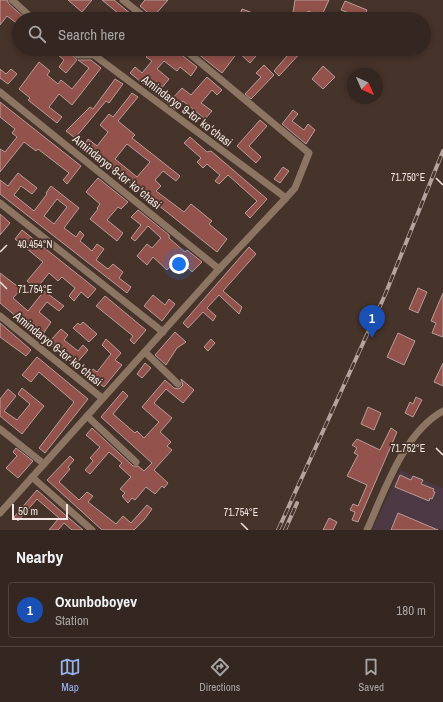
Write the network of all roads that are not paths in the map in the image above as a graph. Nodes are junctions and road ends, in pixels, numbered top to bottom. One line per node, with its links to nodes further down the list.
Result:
1 (12, 0): 3 (street)
2 (123, 0): 4 (street)
3 (25, 12)
4 (138, 12)
5 (95, 56): 8 (street, Amindaryo 9-tor koʻchasi)
6 (192, 56): 8 (street)
7 (0, 92): 10 (street, Amindaryo 8-tor koʻchasi)
8 (286, 198): 10 (street)
9 (0, 203): 12 (street)
10 (219, 269): 12 (street)
11 (0, 316): 15 (street, Amindaryo 6-tor koʻchasi)
12 (163, 332): 13 (street)
13 (145, 352): 14 (street); 15 (street)
14 (178, 384)
15 (102, 398): 17 (street)
16 (443, 411): 24 (street)
17 (87, 416): 19 (street); 20 (street)
18 (0, 429): 20 (street)
19 (136, 462)
20 (44, 464): 21 (street)
21 (32, 477): 22 (street); 23 (street)
22 (0, 514)
23 (92, 530)
24 (367, 530)

